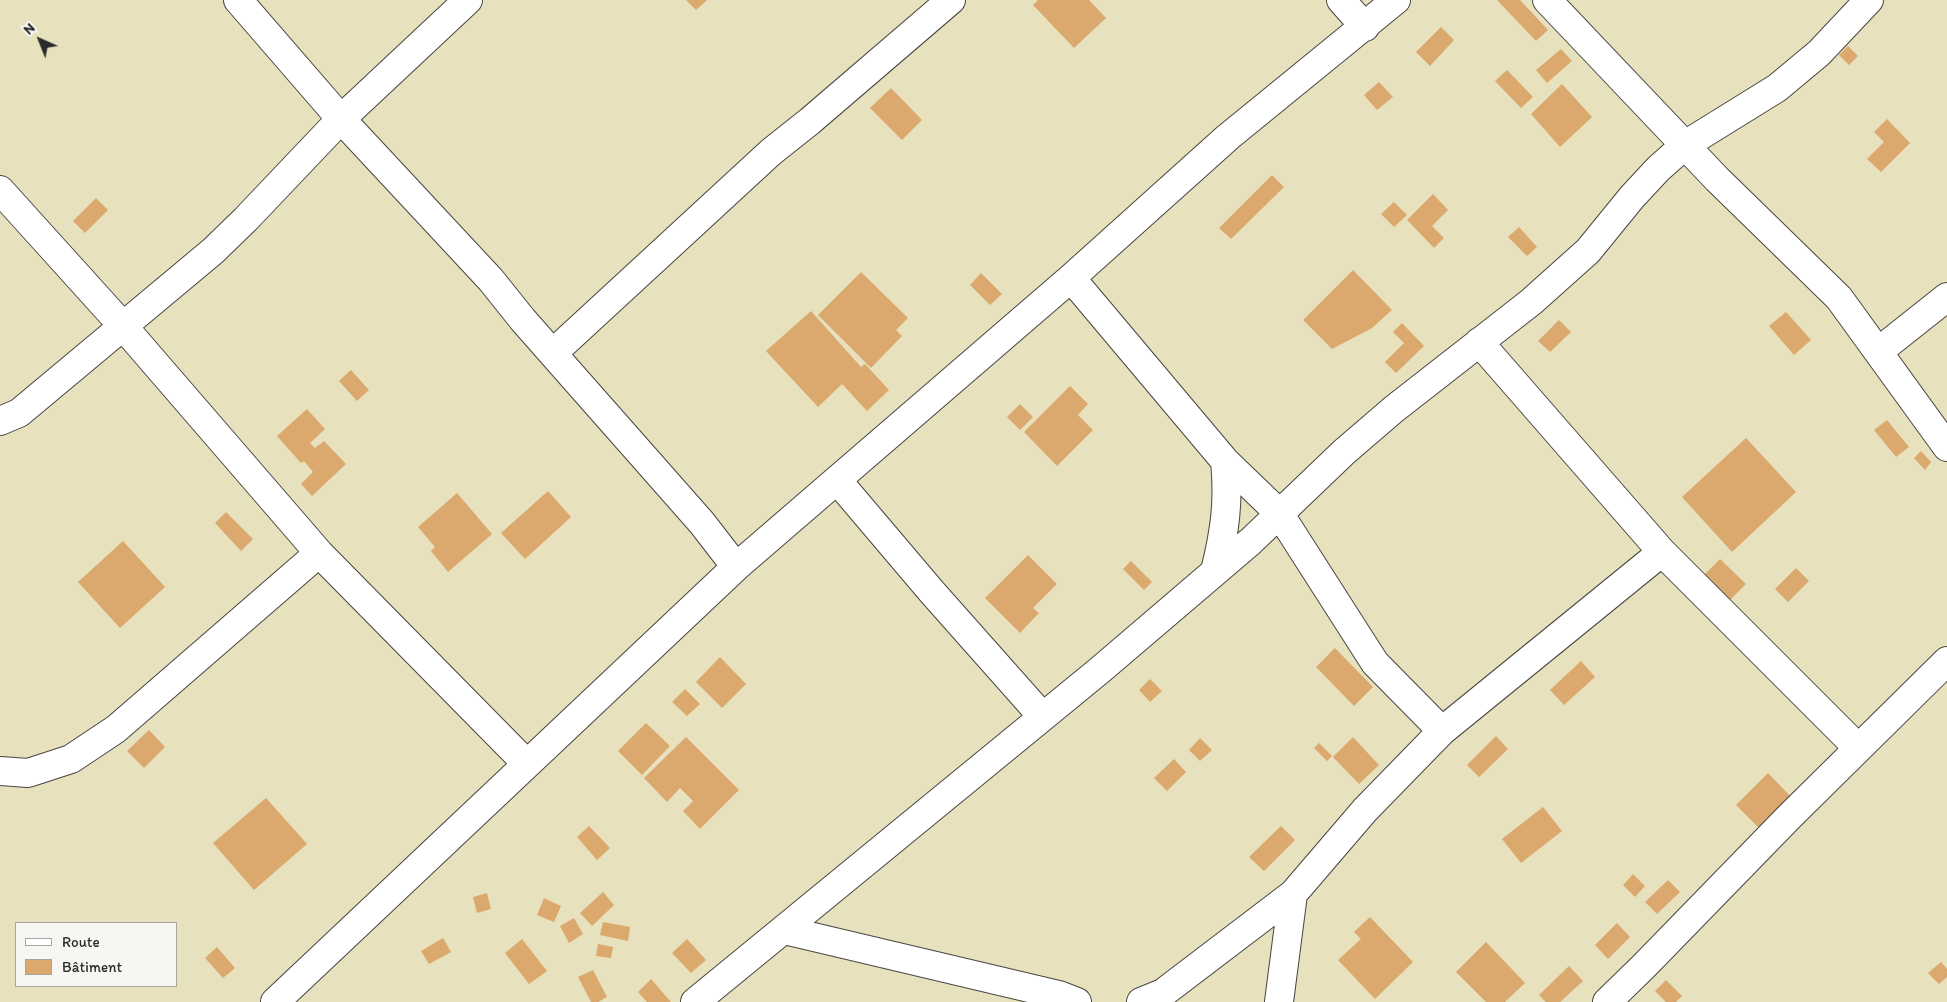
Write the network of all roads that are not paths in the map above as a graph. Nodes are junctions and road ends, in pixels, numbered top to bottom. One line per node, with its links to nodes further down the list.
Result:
1 (238, 0): 9 (street)
2 (468, 0): 9 (street)
3 (952, 0): 17 (street)
4 (1342, 0): 8 (street)
5 (1396, 0): 8 (street)
6 (1547, 0): 10 (street)
7 (1869, 0): 10 (street)
8 (1365, 27): 12 (street)
9 (341, 118): 14 (street); 17 (street)
10 (1685, 145): 15 (street); 16 (street)
11 (0, 190): 14 (street)
12 (1071, 278): 21 (street); 22 (street)
13 (1947, 297): 16 (street)
14 (122, 325): 18 (street); 25 (street)
15 (1479, 342): 23 (street); 24 (street)
16 (1880, 351): 20 (street)
17 (553, 353): 26 (street)
18 (0, 421)
19 (1947, 441): 20 (street)
20 (1947, 446)
21 (1225, 461): 23 (street); 27 (street)
22 (837, 480): 26 (street); 29 (street)
23 (1279, 513): 27 (street); 30 (street)
24 (1662, 552): 30 (street); 31 (street)
25 (319, 553): 32 (street); 33 (street)
26 (736, 566): 32 (street)
27 (1215, 571): 29 (street)
28 (1947, 661): 31 (street)
29 (1042, 716): 35 (street)
30 (1442, 731): 34 (street)
31 (1858, 748): 41 (street)
32 (526, 763): 36 (street)
33 (0, 771)
34 (1293, 894): 39 (street); 40 (street)
35 (784, 930): 37 (street); 38 (street)
36 (275, 1002)
37 (695, 1002)
38 (1077, 1002)
39 (1141, 1002)
40 (1279, 1002)
41 (1607, 1002)

